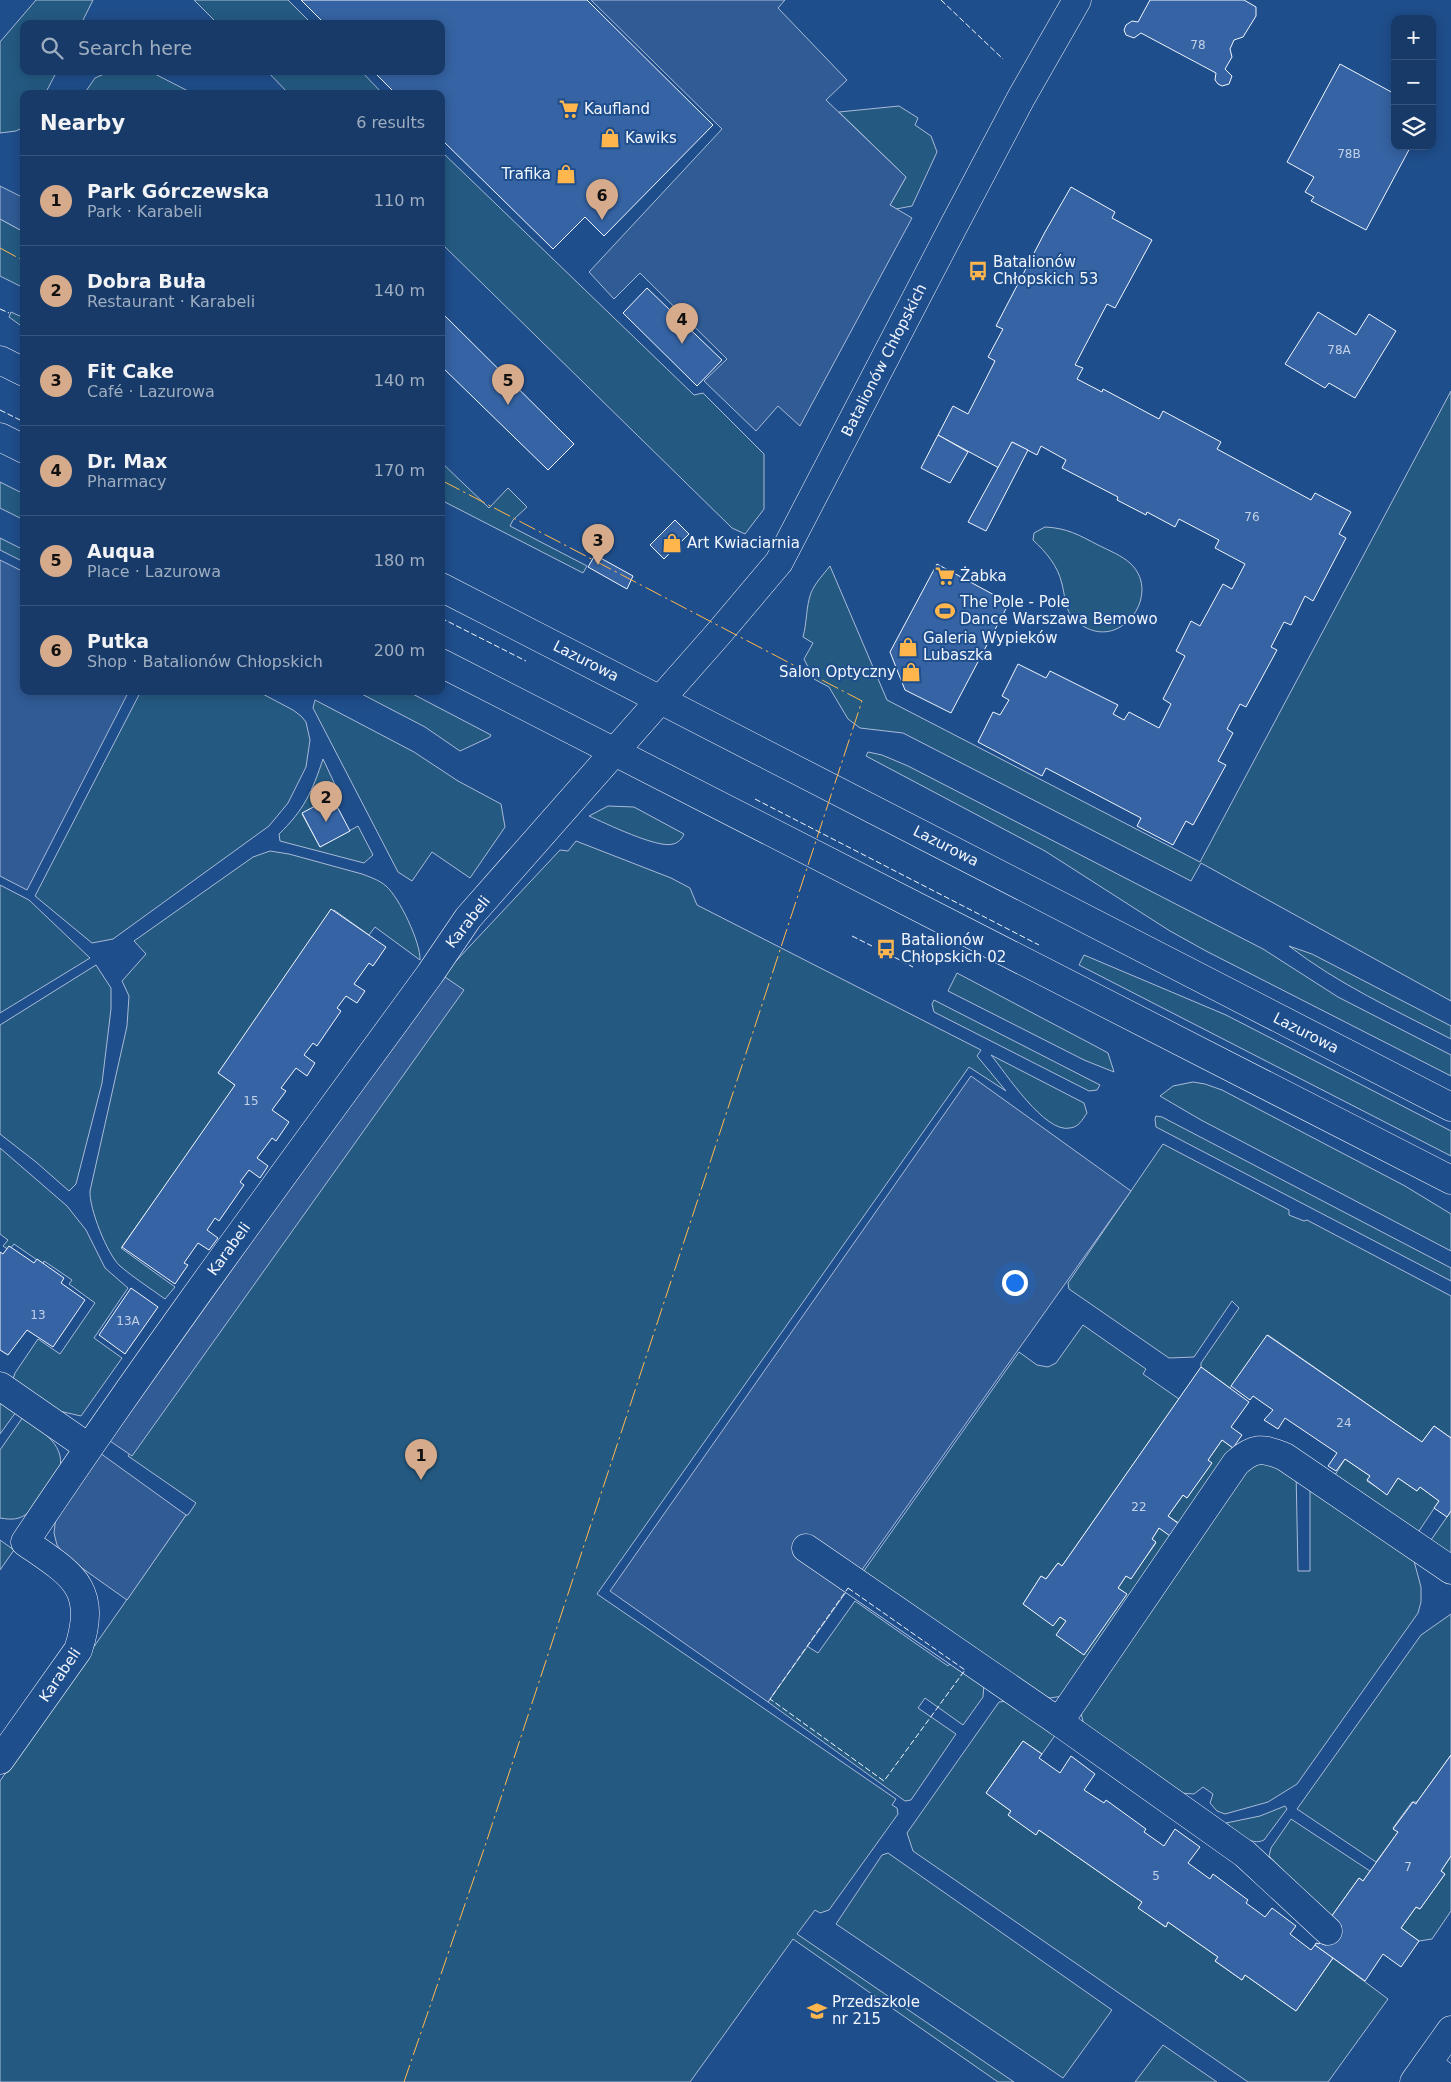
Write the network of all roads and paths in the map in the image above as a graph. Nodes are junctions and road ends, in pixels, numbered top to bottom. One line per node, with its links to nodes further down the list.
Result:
1 (1077, 0): 8 (street, Batalionów Chłopskich)
2 (0, 360): 3 (street)
3 (20, 370)
4 (0, 437): 5 (street)
5 (20, 447)
6 (445, 589): 8 (street, Lazurowa)
7 (445, 665): 9 (street)
8 (661, 700): 9 (street, Batalionów Chłopskich); 10 (street, Lazurowa)
9 (615, 752): 11 (street); 13 (street, Karabeli)
10 (1451, 1107)
11 (1451, 1180)
12 (0, 1386): 13 (street)
13 (88, 1447): 17 (street, Karabeli)
14 (806, 1548): 16 (street)
15 (1451, 1570): 16 (street)
16 (1059, 1722): 18 (street)
17 (0, 1760)
18 (1328, 1931)
19 (1451, 2030): 20 (street)
20 (1421, 2073): 21 (street)
21 (1451, 2081)

